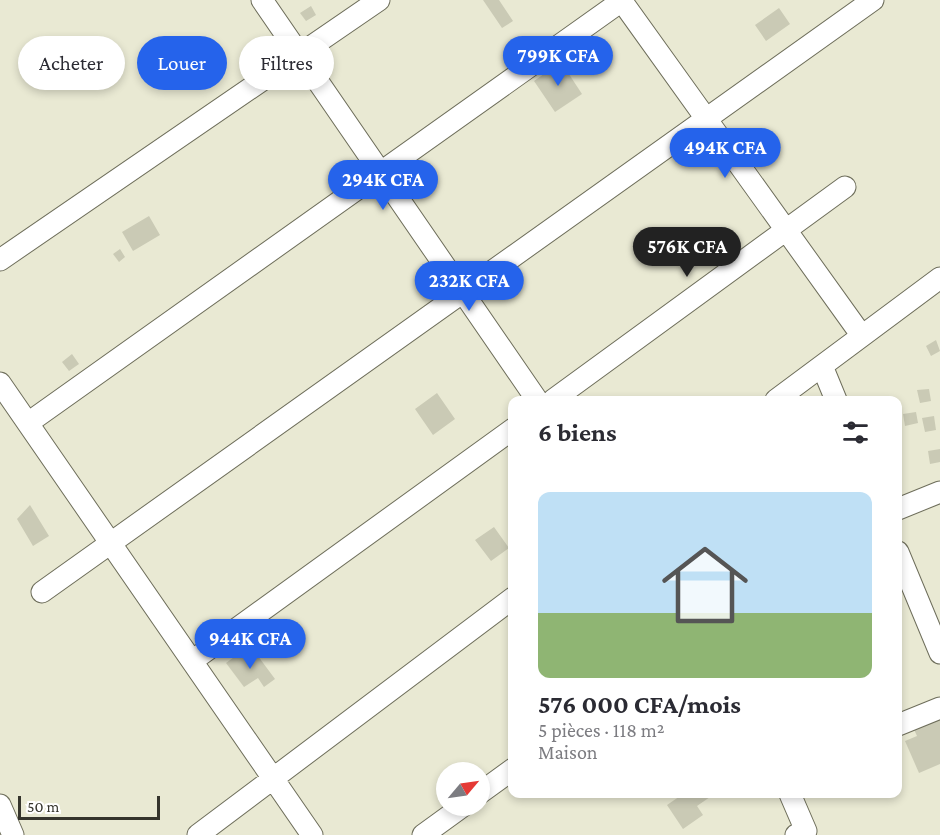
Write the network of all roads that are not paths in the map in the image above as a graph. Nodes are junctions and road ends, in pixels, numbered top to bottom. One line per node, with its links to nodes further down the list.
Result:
1 (261, 0): 5 (street)
2 (379, 0): 6 (street)
3 (622, 0): 9 (street); 10 (street)
4 (873, 0): 9 (street)
5 (286, 36)
6 (327, 36)
7 (248, 90): 13 (street)
8 (323, 90): 10 (street)
9 (706, 119): 12 (street); 15 (street)
10 (380, 172): 15 (street); 23 (street)
11 (845, 186): 12 (street)
12 (786, 230): 16 (street); 20 (street)
13 (0, 260)
14 (940, 278): 16 (street)
15 (463, 292): 19 (street); 27 (street)
16 (862, 336): 17 (street)
17 (822, 366): 21 (street); 22 (street)
18 (0, 383): 23 (street)
19 (534, 396)
20 (558, 396)
21 (781, 396)
22 (834, 396)
23 (28, 423): 27 (street)
24 (508, 433): 32 (street)
25 (940, 492): 26 (street)
26 (902, 507)
27 (110, 543): 29 (street); 32 (street)
28 (902, 562): 31 (street)
29 (42, 592)
30 (508, 602): 36 (street)
31 (940, 653)
32 (192, 661): 36 (street)
33 (940, 708): 34 (street)
34 (902, 723)
35 (508, 773): 37 (street)
36 (273, 779): 42 (street); 43 (street)
37 (490, 786)
38 (792, 798): 45 (street)
39 (0, 805): 41 (street)
40 (450, 816): 44 (street)
41 (13, 835)
42 (198, 835)
43 (312, 835)
44 (423, 835)
45 (796, 835)

